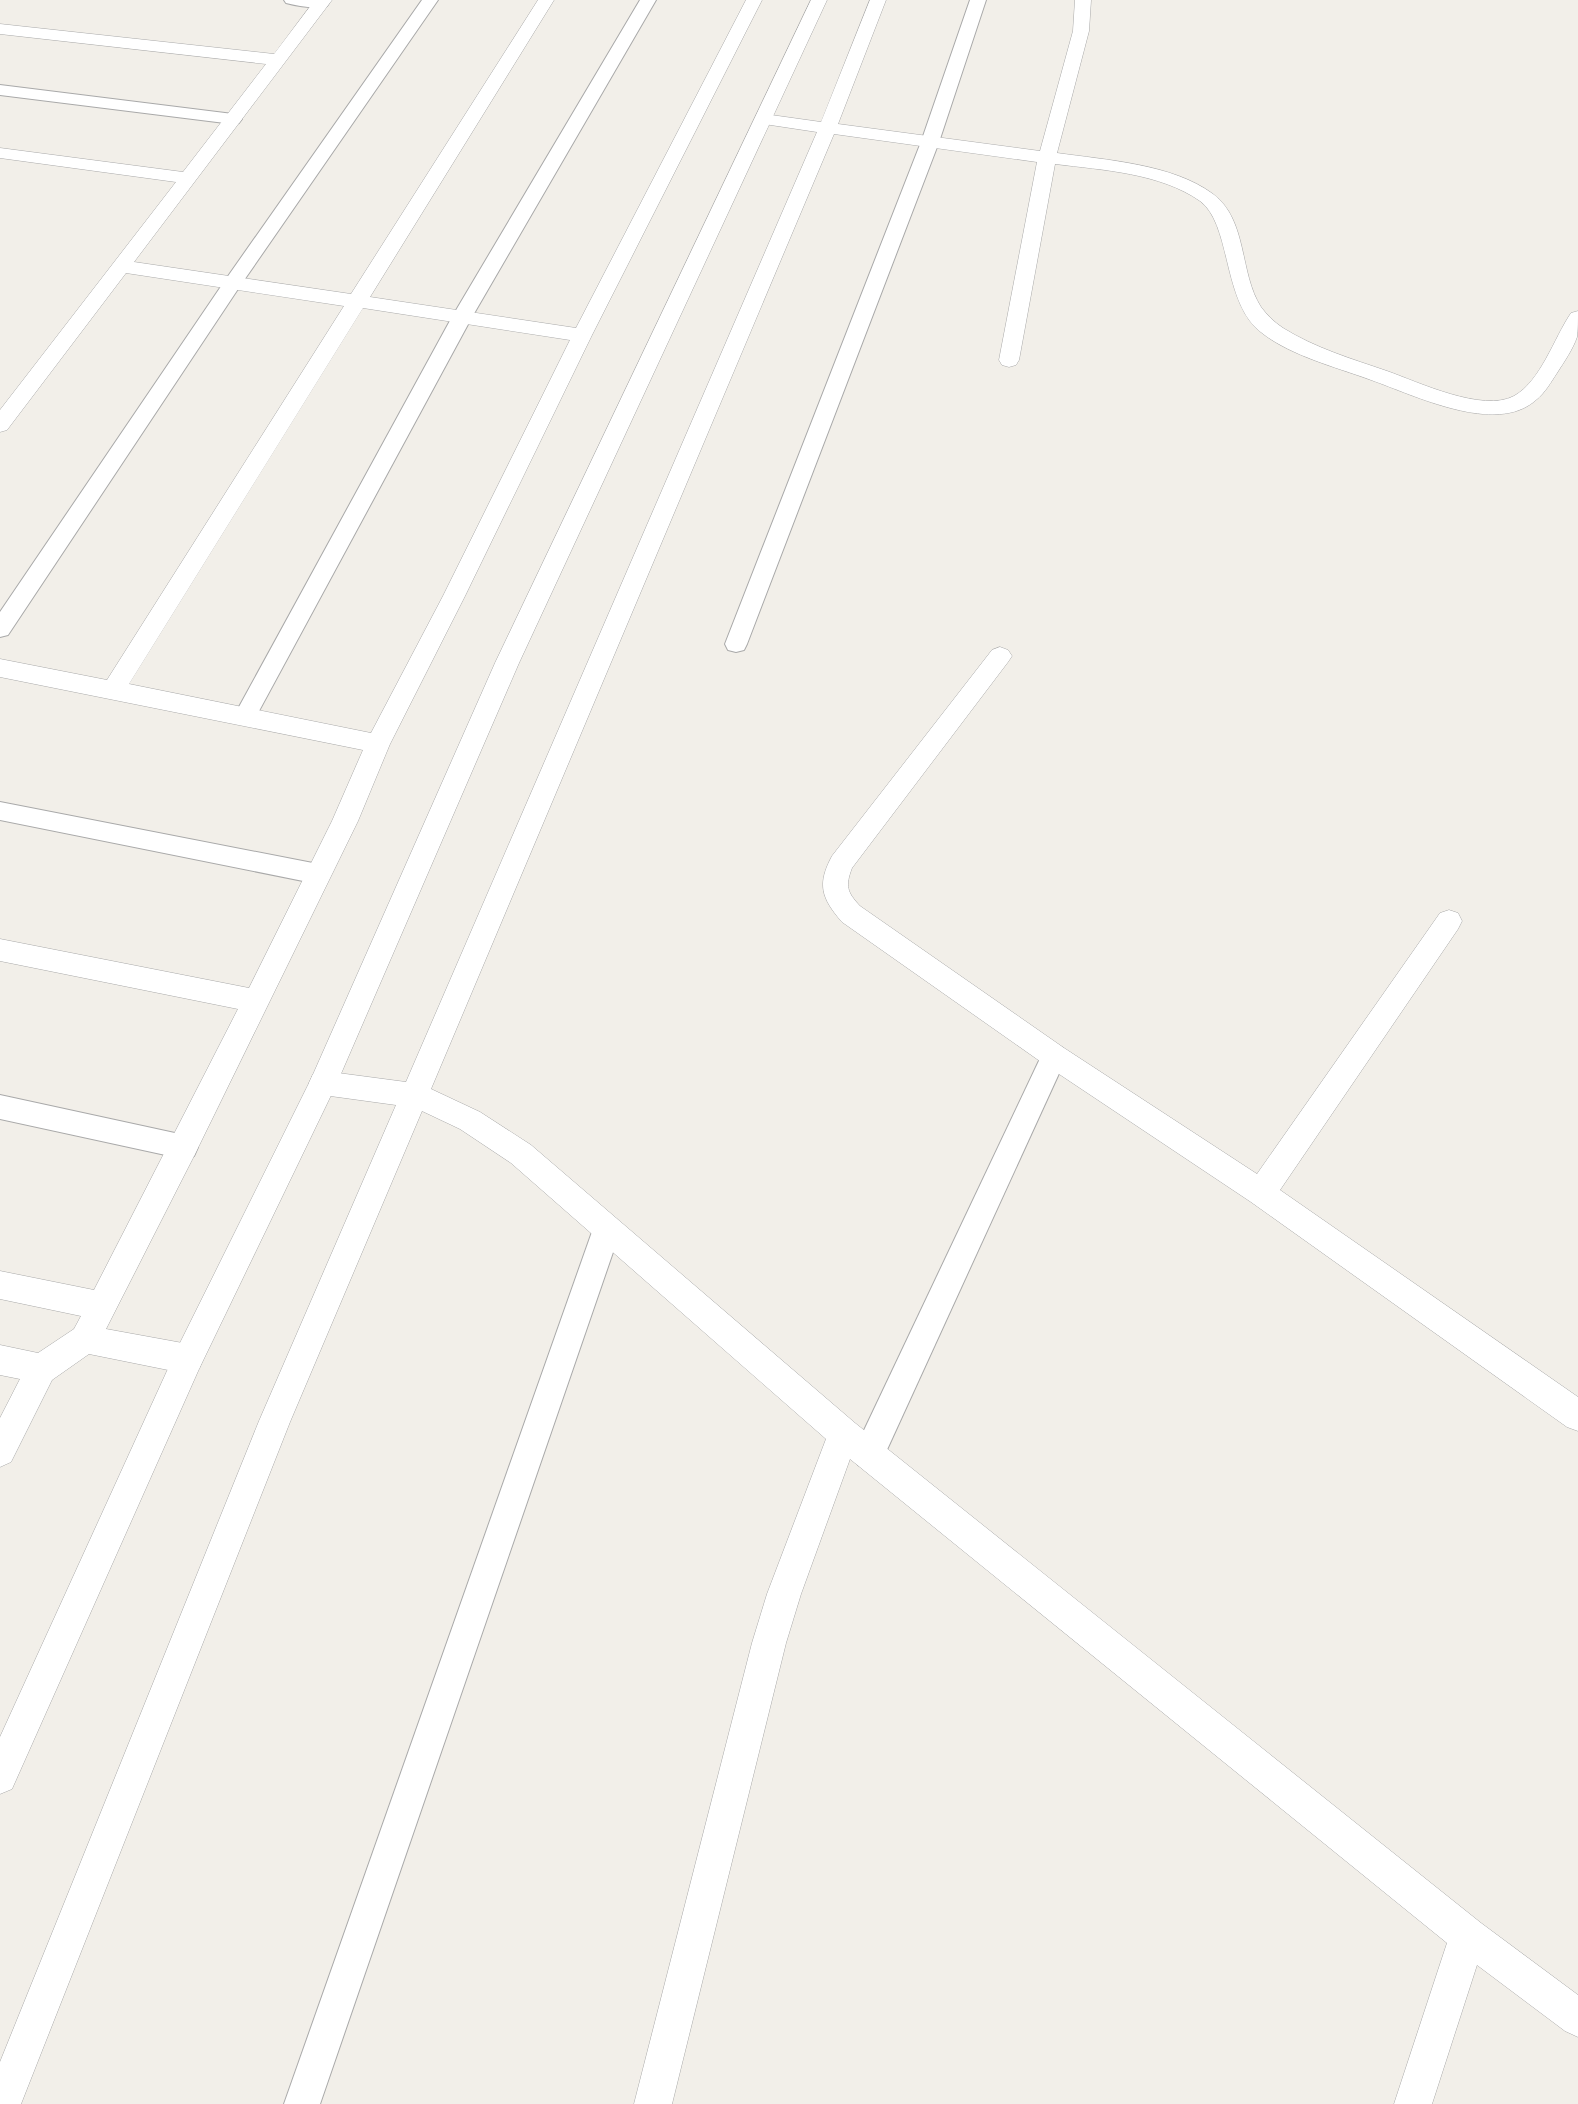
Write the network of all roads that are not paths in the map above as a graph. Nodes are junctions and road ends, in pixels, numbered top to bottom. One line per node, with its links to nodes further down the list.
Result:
1 (292, 0): 10 (lane)
2 (430, 0): 22 (lane)
3 (546, 0): 23 (street)
4 (648, 0): 24 (lane)
5 (754, 0): 26 (street)
6 (819, 0): 15 (street)
7 (878, 0): 16 (street)
8 (978, 0): 17 (lane)
9 (1083, 0): 19 (street)
10 (322, 2): 12 (street)
11 (0, 29): 12 (street)
12 (278, 60): 14 (street)
13 (0, 90): 14 (lane)
14 (233, 119): 20 (street)
15 (764, 119): 16 (street); 42 (street)
16 (828, 128): 17 (street); 43 (street)
17 (930, 142): 19 (street); 30 (lane)
18 (0, 153): 20 (street)
19 (1047, 158): 25 (street); 27 (street)
20 (188, 178): 21 (street)
21 (121, 266): 22 (street); 28 (street)
22 (232, 282): 23 (street); 29 (lane)
23 (357, 301): 24 (street); 33 (street)
24 (462, 317): 26 (street); 34 (lane)
25 (1578, 317)
26 (582, 335): 35 (street)
27 (1009, 360)
28 (0, 425)
29 (0, 629)
30 (736, 644)
31 (1000, 656): 41 (street)
32 (0, 668): 33 (street)
33 (113, 690): 34 (street)
34 (245, 716): 35 (street)
35 (378, 744): 37 (street)
36 (0, 811): 37 (lane)
37 (318, 874): 40 (street)
38 (1449, 921): 46 (street)
39 (0, 950): 40 (street)
40 (256, 1002): 45 (street)
41 (1054, 1056): 46 (street); 55 (lane)
42 (323, 1082): 43 (street); 51 (street)
43 (414, 1096): 47 (street); 60 (street)
44 (0, 1108): 45 (lane)
45 (184, 1147): 49 (street)
46 (1261, 1193): 54 (street)
47 (607, 1228): 55 (street); 61 (lane)
48 (0, 1284): 49 (street)
49 (102, 1306): 50 (street)
50 (85, 1339): 51 (street); 53 (street)
51 (188, 1359): 57 (street)
52 (0, 1360): 53 (street)
53 (41, 1369): 56 (street)
54 (1578, 1416)
55 (857, 1444): 58 (street); 62 (street)
56 (0, 1451)
57 (0, 1777)
58 (1468, 1936): 59 (street); 63 (street)
59 (1578, 2018)
60 (2, 2104)
61 (302, 2104)
62 (653, 2104)
63 (1413, 2104)

